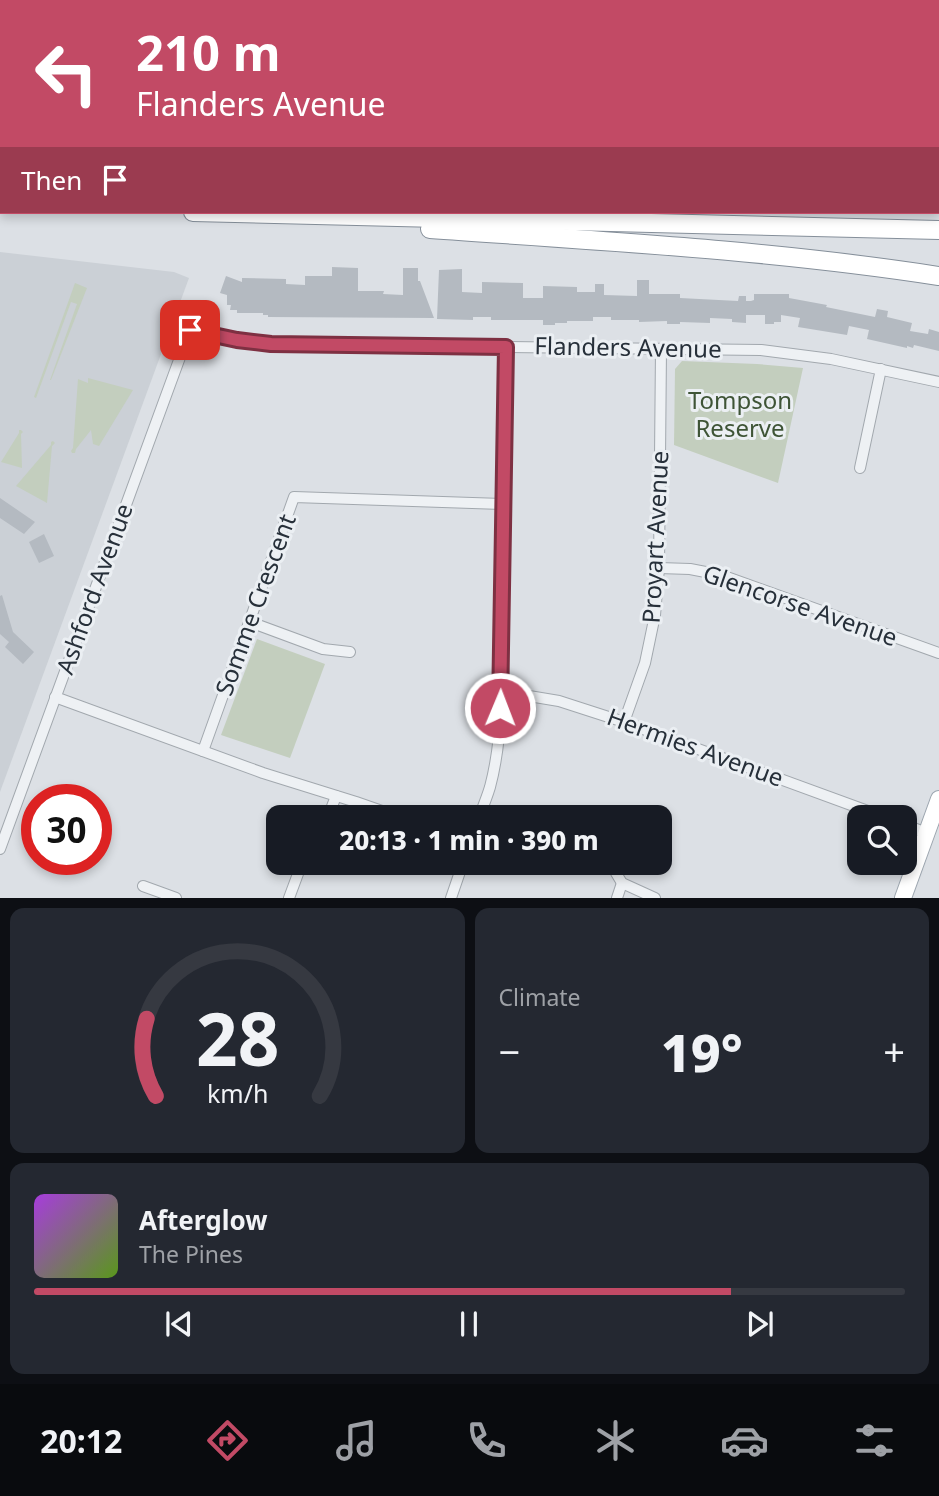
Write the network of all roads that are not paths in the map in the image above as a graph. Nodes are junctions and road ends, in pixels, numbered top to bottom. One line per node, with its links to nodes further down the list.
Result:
1 (232, 214): 4 (highway)
2 (287, 214): 3 (highway)
3 (939, 230)
4 (939, 276)
5 (190, 330): 6 (street, Flanders Avenue); 17 (street, Ashford Avenue)
6 (506, 347): 7 (street, Flanders Avenue); 11 (street)
7 (661, 349): 8 (street, Flanders Avenue); 12 (street, Proyart Avenue)
8 (881, 369): 9 (street, Flanders Avenue); 10 (street)
9 (939, 382)
10 (860, 468)
11 (502, 504): 13 (street, Somme Crescent); 16 (street)
12 (659, 568): 15 (street, Glencorse Avenue); 18 (street, Proyart Avenue)
13 (250, 622): 14 (street); 19 (street, Somme Crescent)
14 (351, 652)
15 (939, 653)
16 (501, 696): 18 (street, Hermies Avenue); 24 (street)
17 (55, 697): 19 (street); 26 (street, Ashford Avenue)
18 (624, 722): 25 (street, Hermies Avenue)
19 (203, 751): 20 (street)
20 (336, 796): 22 (street); 23 (street)
21 (939, 799): 28 (main road)
22 (333, 805)
23 (363, 805)
24 (483, 805)
25 (851, 805)
26 (4, 828): 29 (street, Ashford Avenue)
27 (917, 829): 28 (street)
28 (927, 833): 40 (main road)
29 (0, 849)
30 (298, 875): 36 (street)
31 (459, 875): 37 (street)
32 (617, 875): 33 (street)
33 (622, 883): 38 (street); 39 (street)
34 (143, 886): 35 (street)
35 (176, 898)
36 (289, 898)
37 (451, 898)
38 (617, 898)
39 (654, 898)
40 (904, 898)

